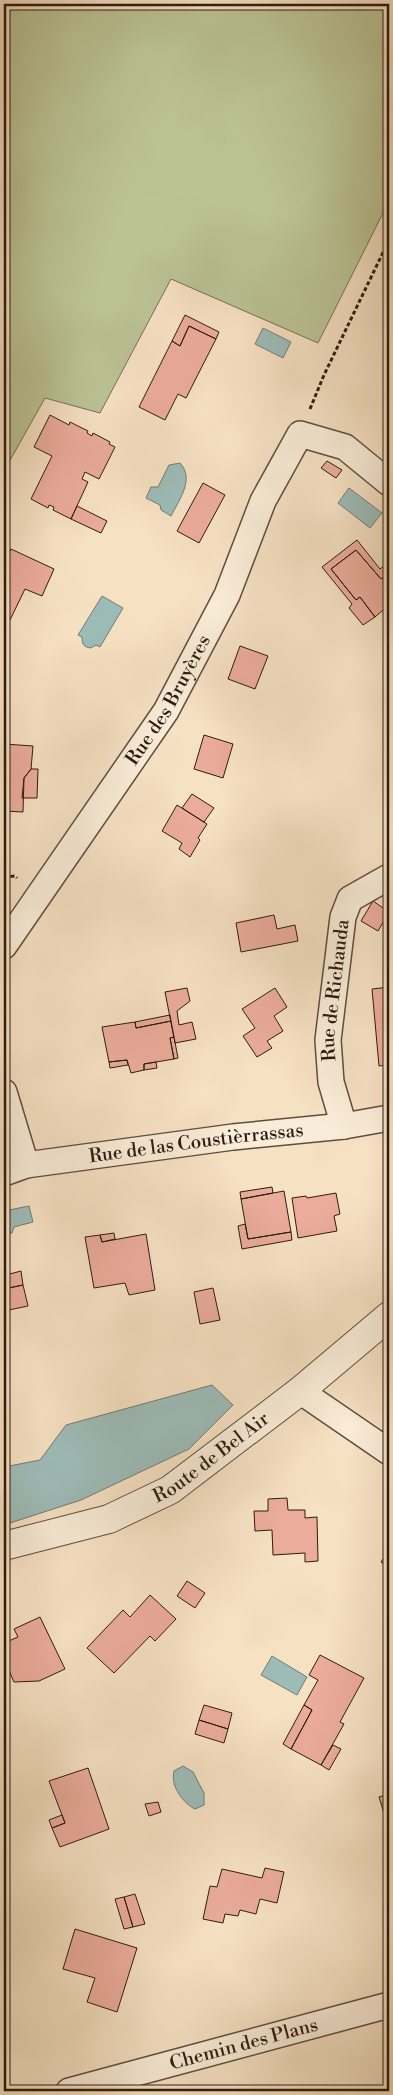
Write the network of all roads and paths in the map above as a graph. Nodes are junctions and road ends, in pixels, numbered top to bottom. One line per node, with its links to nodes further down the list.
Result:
1 (389, 240): 2 (path)
2 (300, 434): 3 (street); 5 (street, Rue des Bruyères)
3 (389, 483)
4 (389, 877): 8 (street, Rue de Richauda)
5 (4, 946)
6 (4, 1092): 9 (street)
7 (389, 1118): 8 (street, Rue de las Coustièrrassas)
8 (344, 1126): 9 (street, Rue de las Coustièrrassas)
9 (15, 1169)
10 (389, 1316): 11 (street, Route de Bel Air)
11 (300, 1391): 12 (street); 13 (street, Route de Bel Air)
12 (389, 1452)
13 (4, 1546)
14 (389, 2005): 15 (street, Chemin des Plans)
15 (69, 2091)

